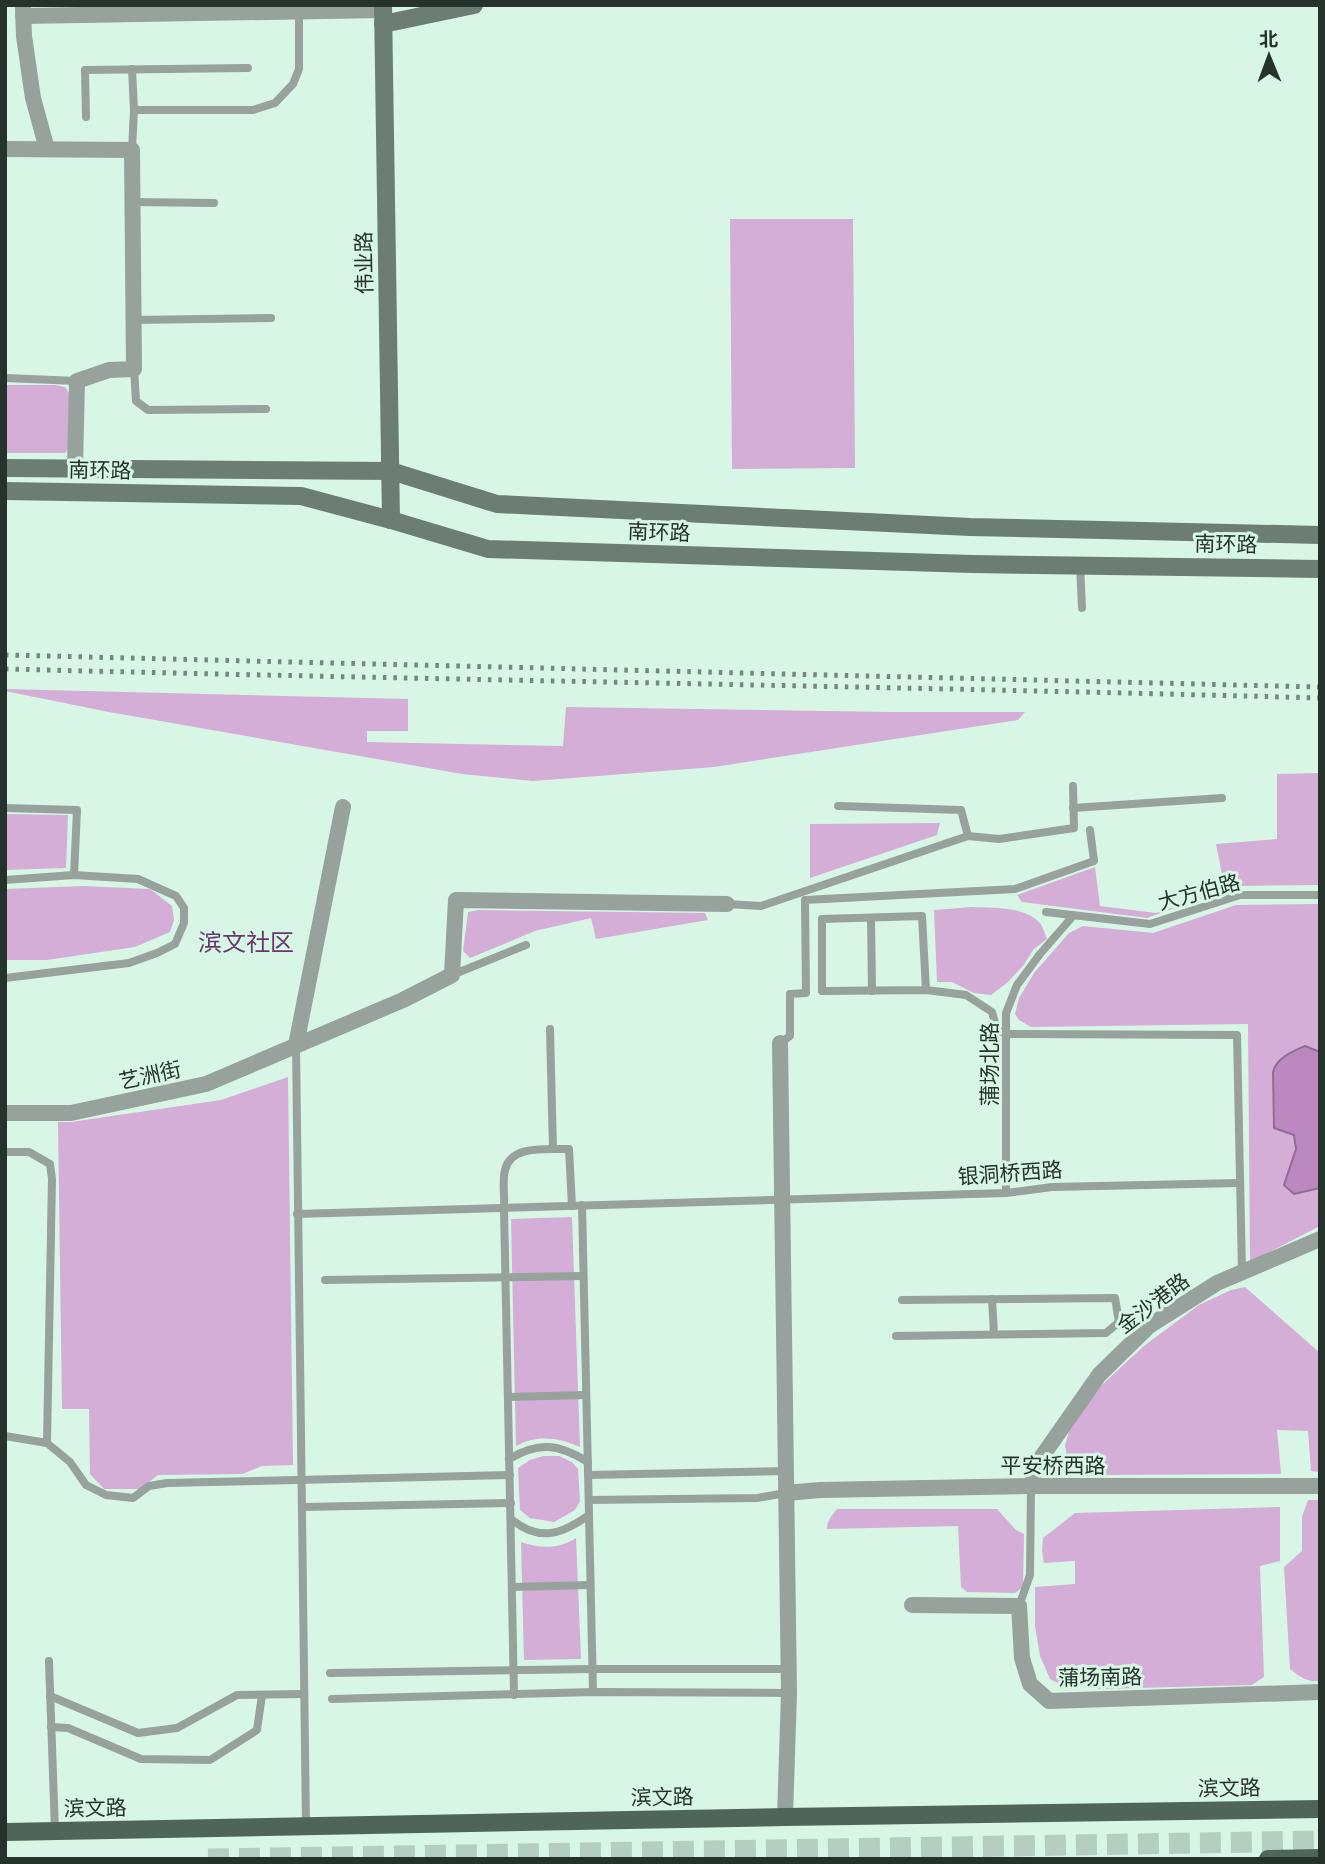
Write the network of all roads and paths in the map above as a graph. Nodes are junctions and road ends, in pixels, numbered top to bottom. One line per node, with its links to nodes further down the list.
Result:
1 (474, 5): 4 (main road)
2 (298, 8): 3 (street); 4 (street); 7 (lane)
3 (23, 11): 10 (street)
4 (383, 13): 22 (main road, 伟业路)
5 (248, 68): 6 (lane)
6 (132, 69): 7 (lane); 8 (lane)
7 (134, 110): 11 (lane)
8 (86, 117)
9 (5, 149): 10 (street)
10 (47, 149): 11 (street)
11 (132, 149): 12 (street)
12 (132, 202): 13 (lane); 15 (street)
13 (214, 203)
14 (271, 318): 15 (lane)
15 (133, 320): 16 (street)
16 (134, 369): 18 (street); 19 (lane)
17 (5, 378): 18 (lane)
18 (77, 381): 21 (street)
19 (265, 409)
20 (5, 468): 21 (main road, 南环路)
21 (75, 468): 22 (main road, 南环路)
22 (391, 471): 24 (main road, 伟业路); 25 (main road, 南环路)
23 (5, 491): 24 (main road, 南环路)
24 (391, 520): 26 (main road, 南环路)
25 (1320, 535)
26 (1080, 565): 27 (main road, 南环路); 28 (lane)
27 (1320, 569)
28 (1082, 608)
29 (1073, 786): 34 (lane)
30 (1222, 798): 34 (lane)
31 (838, 806): 36 (lane)
32 (343, 807): 52 (street)
33 (5, 808): 37 (lane)
34 (1073, 808): 36 (lane)
35 (1090, 830): 51 (lane)
36 (968, 836): 40 (lane)
37 (74, 875): 38 (lane); 46 (lane)
38 (5, 880)
39 (1320, 895): 42 (lane, 大方伯路)
40 (727, 904): 45 (street)
41 (1046, 912): 42 (lane, 大方伯路)
42 (1073, 916): 50 (lane, 蒲场北路)
43 (871, 918): 47 (lane); 47 (lane); 48 (lane)
44 (526, 945): 45 (lane)
45 (452, 975): 52 (street, 艺洲街)
46 (5, 978)
47 (872, 990): 48 (lane)
48 (926, 990): 50 (lane)
49 (550, 1029): 55 (lane)
50 (1006, 1034): 57 (lane); 58 (lane, 蒲场北路)
51 (780, 1043): 59 (street)
52 (296, 1045): 54 (street, 艺洲街); 63 (lane)
53 (5, 1106): 54 (lane)
54 (5, 1113)
55 (553, 1149): 61 (lane); 62 (lane)
56 (5, 1152): 78 (lane)
57 (1239, 1182): 58 (lane, 银洞桥西路); 65 (lane)
58 (1006, 1193): 59 (lane, 银洞桥西路)
59 (782, 1199): 60 (lane, 银洞桥西路); 81 (street)
60 (582, 1205): 61 (lane, 银洞桥西路); 66 (lane)
61 (572, 1206): 62 (lane, 银洞桥西路)
62 (504, 1209): 63 (lane, 银洞桥西路); 67 (lane)
63 (297, 1213): 84 (lane)
64 (1320, 1239): 65 (street, 金沙港路)
65 (1242, 1272): 74 (street, 金沙港路)
66 (583, 1276): 67 (lane); 75 (lane)
67 (506, 1277): 68 (lane); 76 (lane)
68 (326, 1280)
69 (992, 1299): 70 (lane); 71 (lane); 72 (lane)
70 (902, 1300)
71 (1119, 1322): 72 (lane); 74 (lane)
72 (993, 1334): 73 (lane)
73 (896, 1336)
74 (1139, 1336): 85 (street, 金沙港路)
75 (586, 1395): 76 (lane); 80 (lane)
76 (508, 1397): 79 (lane)
77 (5, 1436): 78 (lane)
78 (47, 1443): 84 (lane)
79 (509, 1459): 80 (lane); 82 (lane)
80 (588, 1462): 83 (lane)
81 (786, 1471): 83 (lane); 87 (street)
82 (510, 1475): 84 (lane); 89 (lane)
83 (588, 1475): 88 (lane)
84 (301, 1480): 90 (lane)
85 (1031, 1486): 86 (street, 平安桥西路); 87 (street, 平安桥西路); 96 (lane)
86 (1320, 1486)
87 (786, 1493): 88 (lane); 99 (street)
88 (589, 1500): 91 (lane)
89 (511, 1503): 90 (lane); 92 (lane)
90 (302, 1507): 105 (lane)
91 (589, 1515): 92 (lane); 93 (lane)
92 (511, 1519): 94 (lane)
93 (590, 1585): 94 (lane); 98 (lane)
94 (512, 1587): 100 (lane)
95 (912, 1605): 96 (street)
96 (1019, 1606): 103 (street, 蒲场南路)
97 (49, 1661): 108 (lane)
98 (592, 1669): 99 (lane); 100 (lane); 102 (lane)
99 (789, 1669): 104 (street)
100 (513, 1671): 101 (lane); 107 (lane)
101 (330, 1673)
102 (593, 1692): 104 (lane); 107 (lane)
103 (1320, 1692)
104 (789, 1693): 112 (street)
105 (304, 1694): 106 (lane); 113 (lane)
106 (262, 1695): 108 (lane); 110 (lane)
107 (514, 1695): 109 (lane)
108 (50, 1696): 110 (lane)
109 (332, 1699)
110 (51, 1727): 115 (lane)
111 (1320, 1809): 112 (main road, 滨文路)
112 (785, 1817): 113 (main road, 滨文路)
113 (306, 1826): 115 (main road, 滨文路)
114 (5, 1832): 115 (main road, 滨文路)
115 (55, 1832)
116 (1320, 1858): 117 (main road)
117 (1268, 1859)

